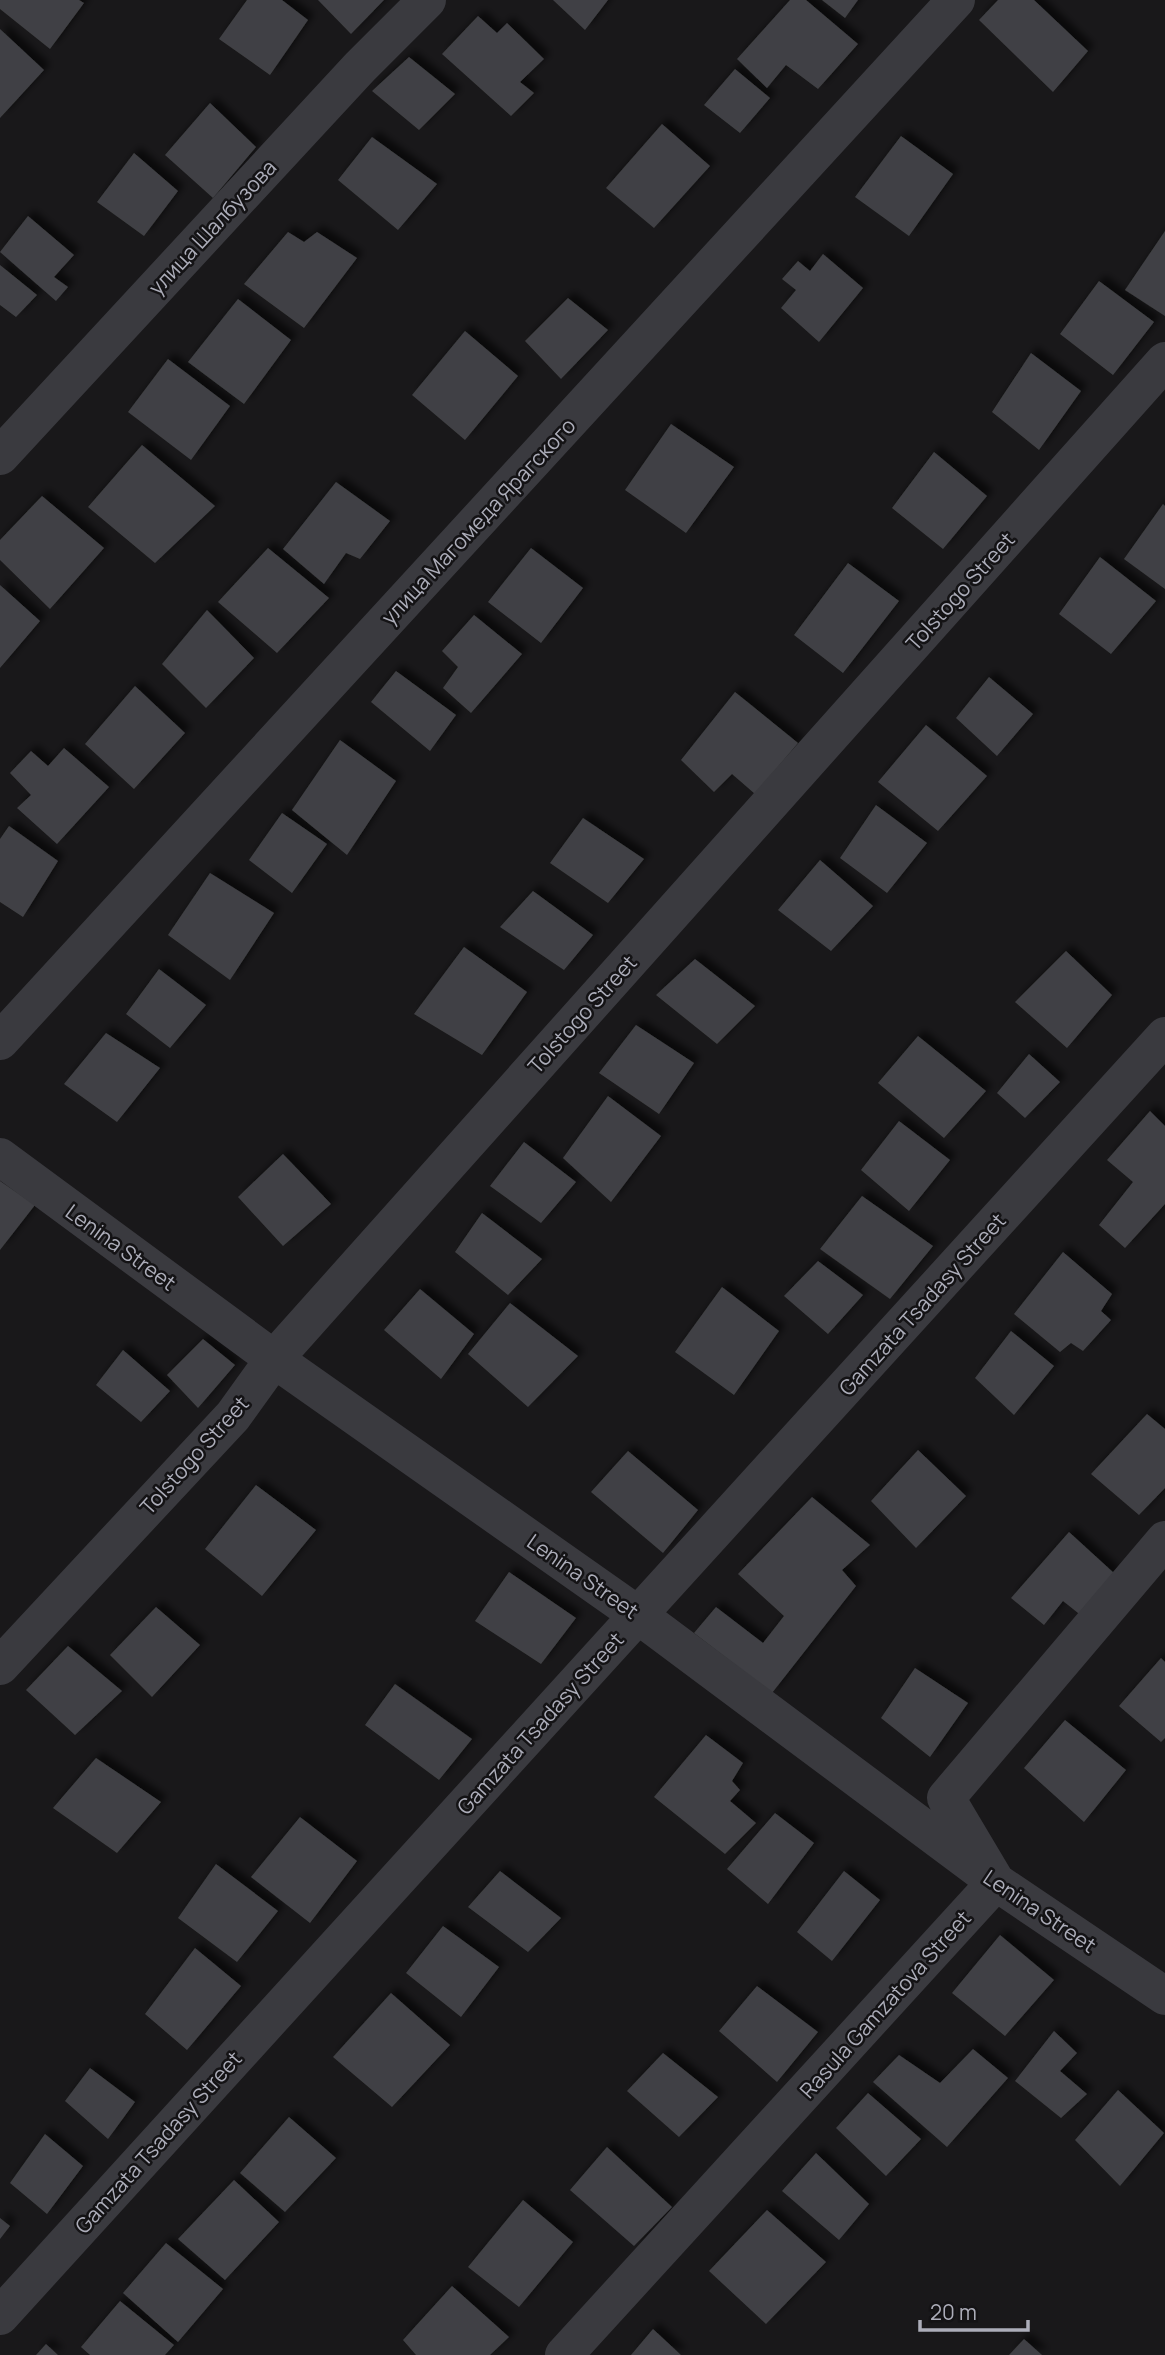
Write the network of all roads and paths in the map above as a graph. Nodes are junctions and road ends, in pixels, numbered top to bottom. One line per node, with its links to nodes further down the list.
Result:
1 (427, 0): 4 (street, улица Шалбузова)
2 (956, 0): 6 (street, улица Магомеда Ярагского)
3 (1165, 362): 8 (street, Tolstogo Street)
4 (0, 456)
5 (1165, 1036): 10 (street, Gamzata Tsadasy Street)
6 (0, 1041)
7 (0, 1157): 8 (street, Lenina Street)
8 (274, 1359): 10 (street, Lenina Street); 11 (street, Tolstogo Street)
9 (1165, 1540): 12 (street)
10 (638, 1615): 12 (street, Lenina Street); 14 (street, Gamzata Tsadasy Street)
11 (0, 1666)
12 (996, 1882): 13 (street, Lenina Street); 15 (street, Rasula Gamzatova Street)
13 (1165, 1996)
14 (0, 2316)
15 (564, 2355)

